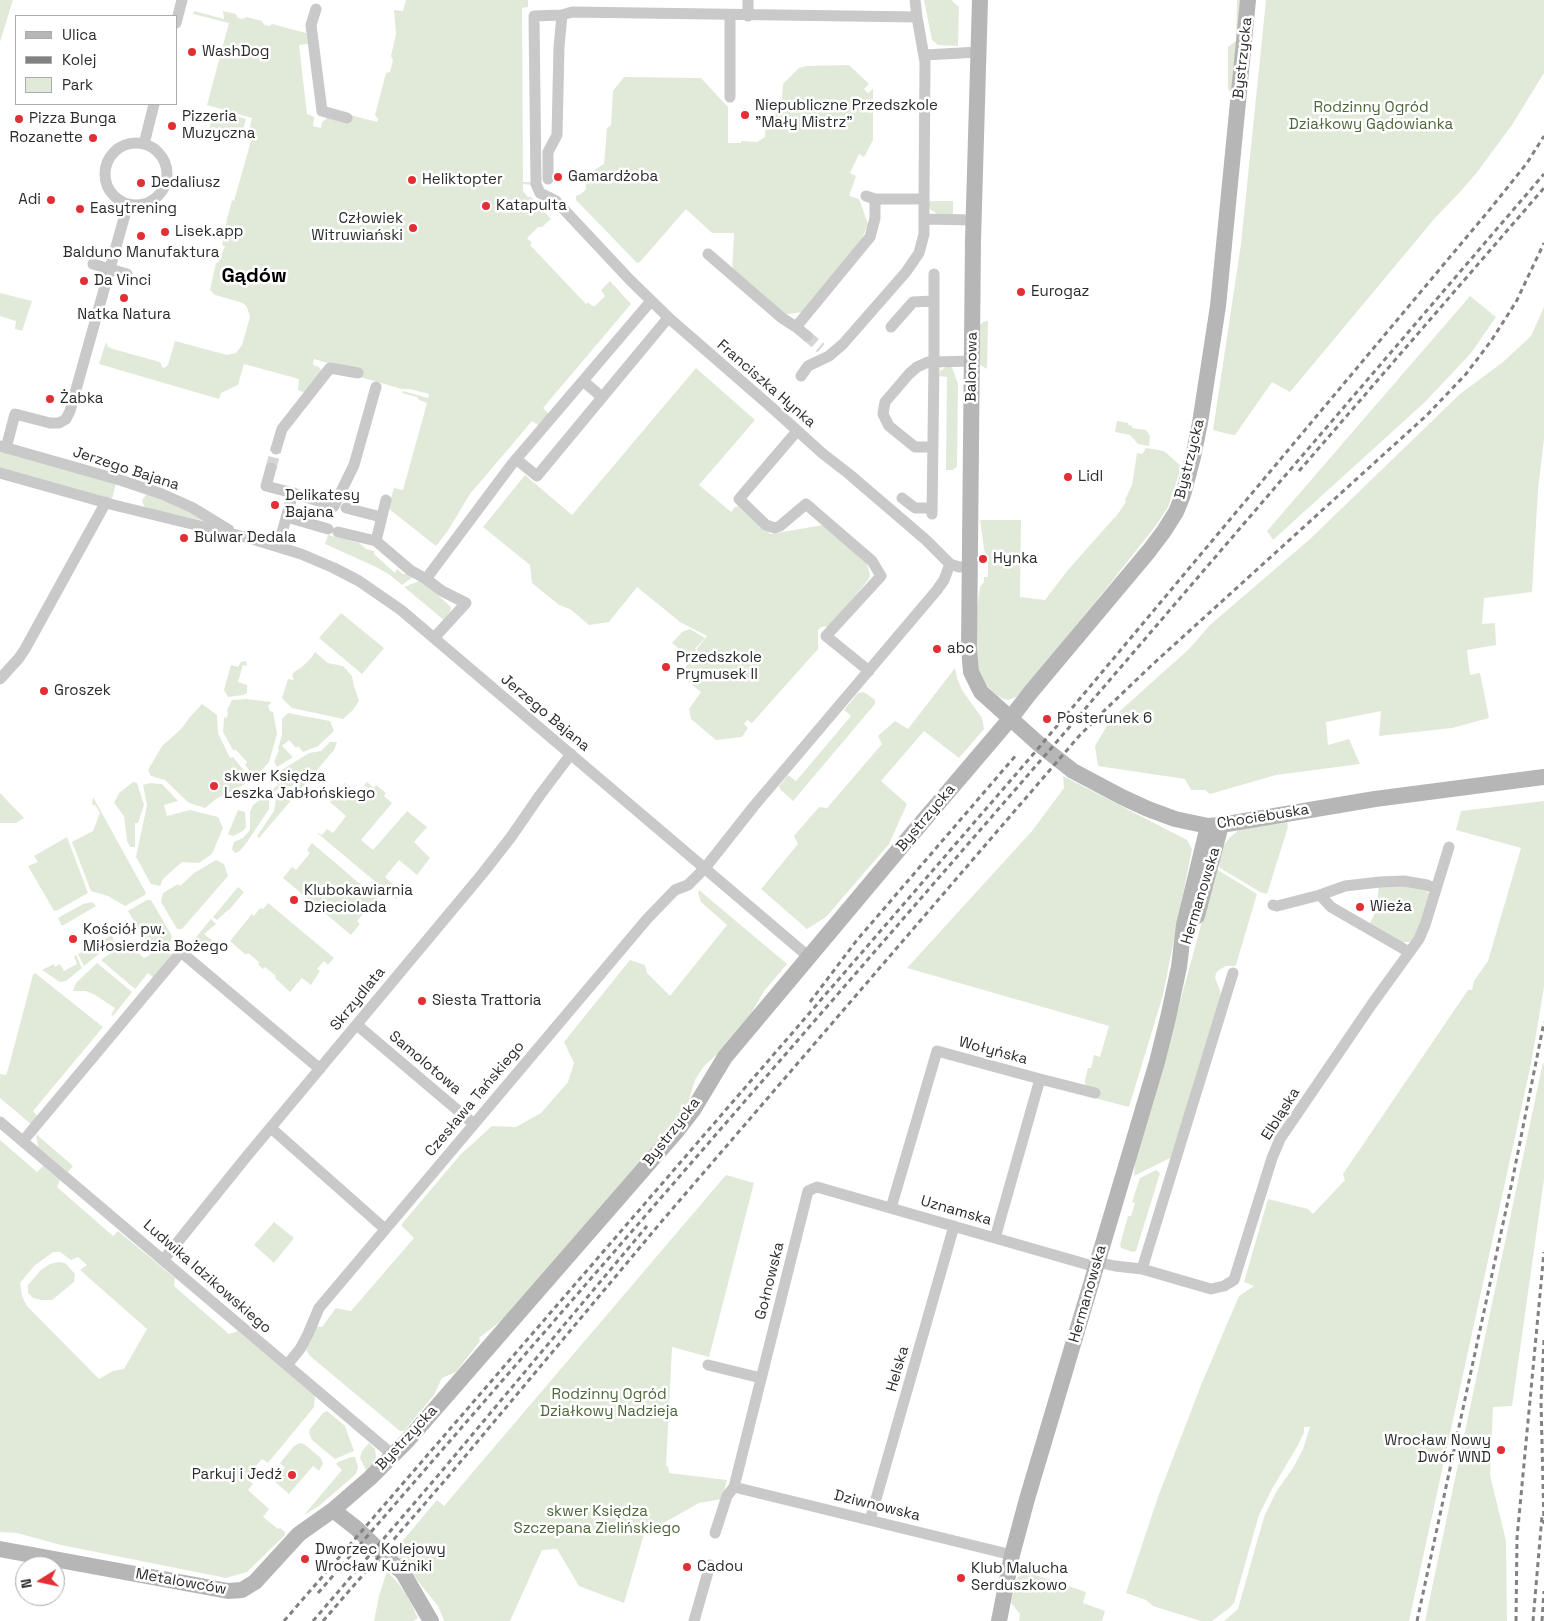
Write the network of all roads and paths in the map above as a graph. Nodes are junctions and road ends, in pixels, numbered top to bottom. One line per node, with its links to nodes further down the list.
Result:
1 (182, 0): 9 (street)
2 (572, 0): 8 (street)
3 (748, 0): 11 (street)
4 (916, 0): 12 (street)
5 (980, 0): 13 (street, Balonowa)
6 (1248, 0): 66 (street, Bystrzycka)
7 (316, 9): 17 (street)
8 (567, 14): 10 (street); 19 (street); 19 (street)
9 (178, 15)
10 (730, 15): 11 (street); 15 (street)
11 (748, 16): 12 (street)
12 (917, 17): 14 (street)
13 (978, 52): 14 (street); 24 (street, Balonowa)
14 (925, 55): 21 (street)
15 (730, 97)
16 (154, 105): 18 (street)
17 (347, 118)
18 (144, 144): 22 (street); 22 (street)
19 (542, 167): 20 (street); 30 (street, Franciszka Hynka)
20 (548, 179)
21 (924, 198): 23 (street); 33 (street)
22 (128, 204): 27 (street)
23 (924, 219): 24 (street); 39 (street)
24 (974, 220): 37 (street, Balonowa)
25 (708, 254): 33 (street)
26 (93, 264): 27 (street)
27 (109, 269): 28 (street); 44 (street)
28 (127, 274)
29 (934, 274): 31 (street)
30 (651, 301): 32 (street, Franciszka Hynka); 40 (street)
31 (934, 301): 34 (street); 36 (street)
32 (668, 318): 42 (street); 43 (street, Franciszka Hynka)
33 (796, 327): 35 (street)
34 (891, 327)
35 (807, 336)
36 (934, 362): 37 (street); 45 (street); 45 (street)
37 (972, 362): 61 (street, Balonowa)
38 (358, 373): 46 (street)
39 (801, 376)
40 (582, 381): 42 (street); 47 (street)
41 (376, 387): 50 (street)
42 (602, 397): 47 (street)
43 (797, 431): 60 (street, Franciszka Hynka); 64 (street)
44 (3, 447): 57 (street, Jerzego Bajana)
45 (933, 448): 51 (street)
46 (276, 450)
47 (516, 459): 62 (street)
48 (271, 468): 50 (street)
49 (0, 473): 53 (street, Jerzego Bajana)
50 (293, 493): 55 (street)
51 (902, 498)
52 (386, 500): 56 (street)
53 (106, 502): 57 (street, Jerzego Bajana); 65 (street)
54 (346, 508): 56 (street)
55 (287, 517): 58 (street); 59 (street)
56 (381, 517): 58 (street)
57 (237, 535): 59 (street, Jerzego Bajana)
58 (376, 541): 62 (street)
59 (278, 547): 63 (street, Jerzego Bajana)
60 (950, 564): 61 (street); 64 (street, Czesława Tańskiego)
61 (970, 566): 66 (street, Balonowa)
62 (426, 579): 63 (street)
63 (434, 638): 67 (street, Jerzego Bajana)
64 (869, 671): 71 (street, Czesława Tańskiego)
65 (0, 679)
66 (1010, 719): 69 (street, Chociebuska); 76 (street, Bystrzycka)
67 (571, 754): 71 (street, Jerzego Bajana); 78 (street, Skrzydlata)
68 (1544, 777): 69 (street, Chociebuska)
69 (1214, 825): 92 (street, Hermanowska)
70 (1449, 847): 72 (street, Elbląska)
71 (705, 868): 76 (street, Jerzego Bajana); 83 (street, Czesława Tańskiego)
72 (1436, 889): 73 (street); 75 (street, Elbląska)
73 (1320, 895): 74 (street); 75 (street)
74 (1273, 905)
75 (1409, 952): 93 (street, Elbląska)
76 (809, 956): 97 (street, Bystrzycka)
77 (1232, 973): 93 (street)
78 (357, 1024): 79 (street, Skrzydlata); 83 (street, Samolotowa)
79 (320, 1069): 84 (street, Skrzydlata); 85 (street)
80 (1040, 1079): 81 (street); 87 (street, Wołyńska); 90 (street, Wołyńska)
81 (1094, 1093)
82 (0, 1122): 85 (street, Ludwika Idzikowskiego)
83 (474, 1124): 89 (street, Czesława Tańskiego)
84 (271, 1128): 89 (street); 91 (street, Skrzydlata)
85 (24, 1141): 91 (street, Ludwika Idzikowskiego)
86 (808, 1190): 87 (street, Uznamska); 96 (street, Gołnowska)
87 (891, 1208): 88 (street, Uznamska)
88 (954, 1226): 90 (street, Uznamska); 100 (street, Helska)
89 (386, 1229): 94 (street, Czesława Tańskiego)
90 (995, 1238): 92 (street, Uznamska)
91 (164, 1259): 94 (street, Ludwika Idzikowskiego)
92 (1096, 1264): 93 (street, Elbląska); 103 (street, Hermanowska)
93 (1142, 1269)
94 (287, 1365): 97 (street, Ludwika Idzikowskiego)
95 (708, 1365): 96 (street)
96 (761, 1378): 98 (street, Gołnowska)
97 (393, 1455): 99 (street, Bystrzycka)
98 (734, 1487): 100 (street, Dziwnowska); 101 (street, Gołnowska)
99 (333, 1510): 102 (street, Metalowców); 105 (street)
100 (870, 1520): 103 (street, Dziwnowska)
101 (716, 1533)
102 (0, 1549)
103 (1012, 1555): 107 (street, Hermanowska)
104 (710, 1565): 106 (street)
105 (432, 1621)
106 (694, 1621)
107 (999, 1621)

